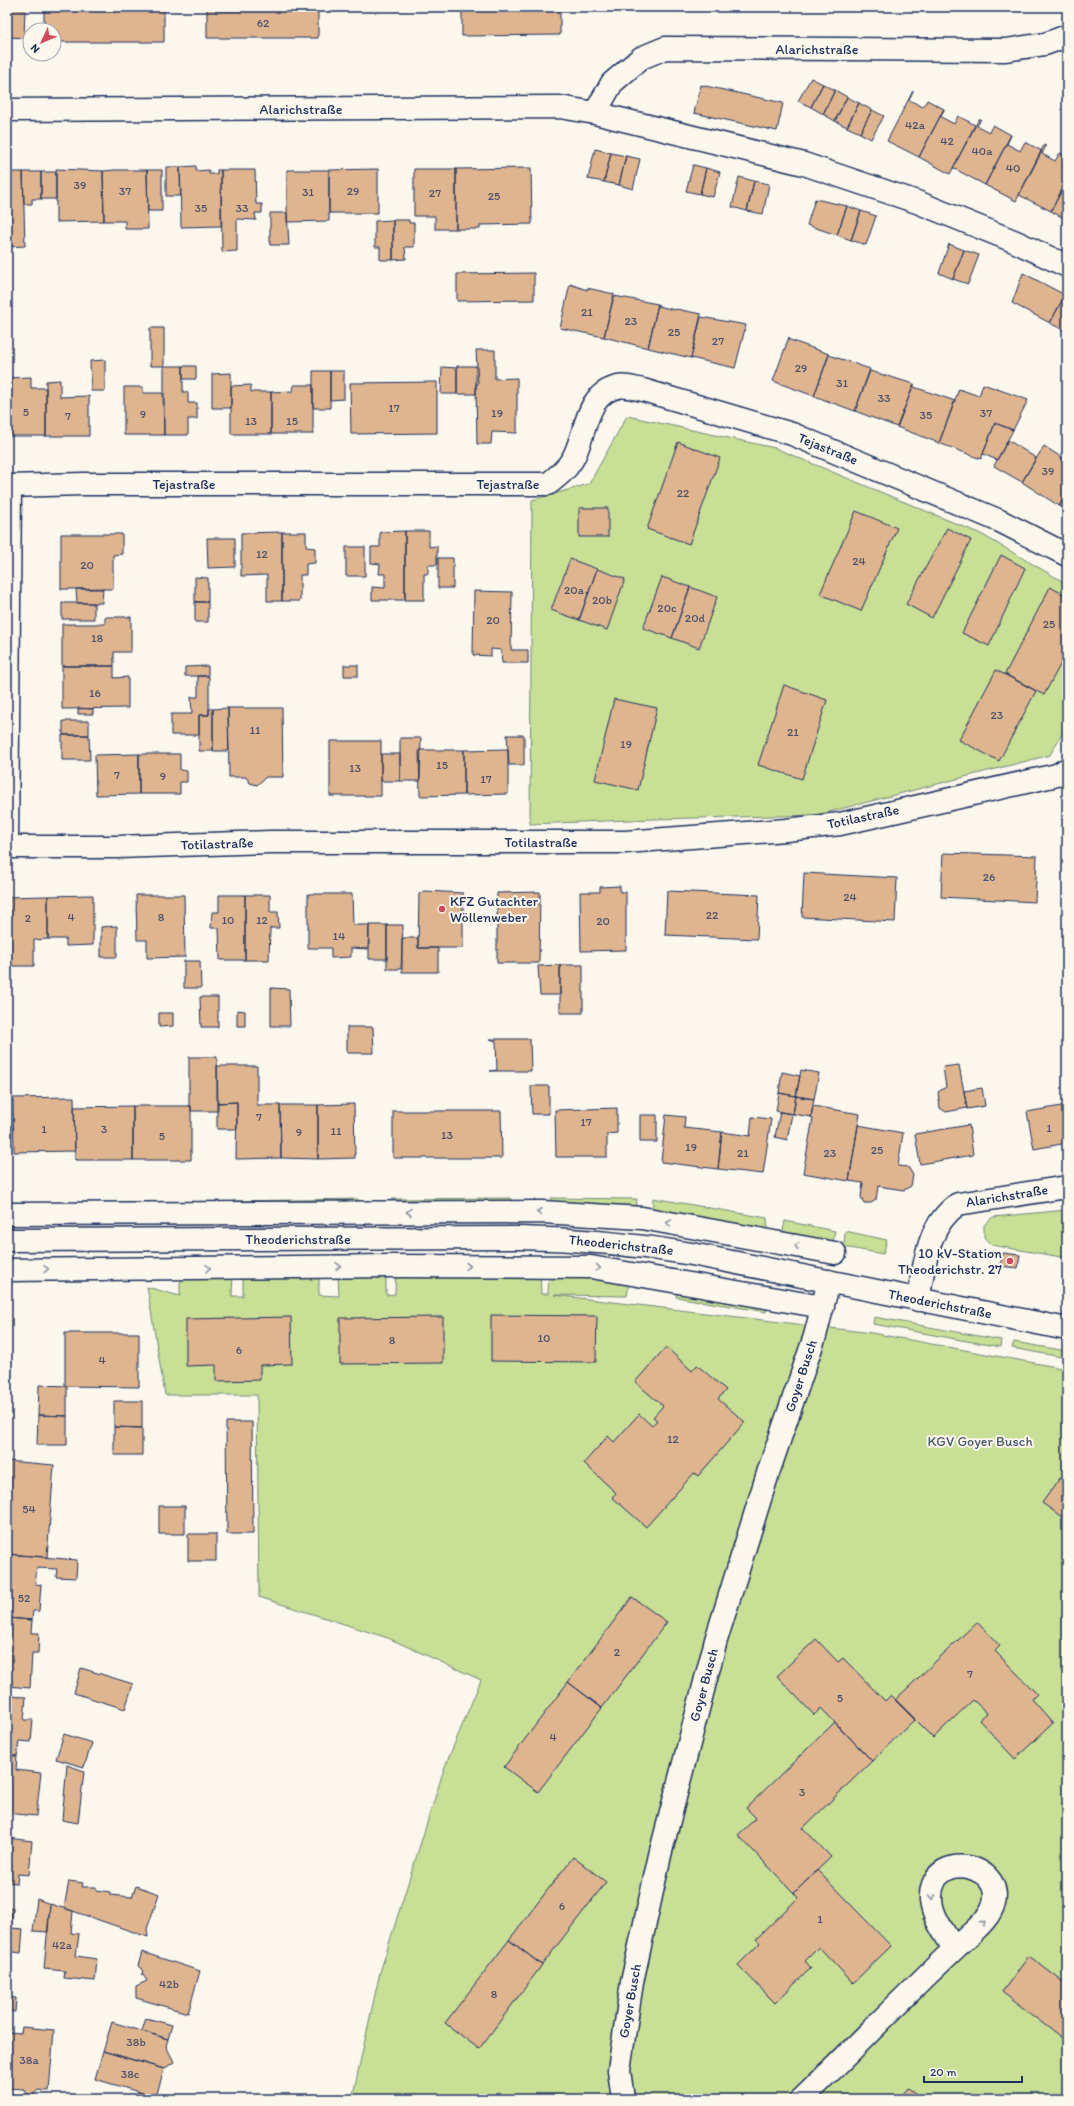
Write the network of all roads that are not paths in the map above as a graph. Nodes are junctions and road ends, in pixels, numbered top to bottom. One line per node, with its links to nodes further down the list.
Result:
1 (1067, 36): 3 (street, Alarichstraße)
2 (7, 110): 3 (street, Alarichstraße)
3 (595, 113): 4 (street, Alarichstraße)
4 (1067, 266)
5 (8, 486): 6 (street, Tejastraße); 8 (street)
6 (1067, 554)
7 (1067, 769): 8 (street, Totilastraße)
8 (7, 847)
9 (1067, 1187): 17 (street, Alarichstraße)
10 (7, 1214): 11 (street, Theoderichstraße)
11 (168, 1214): 13 (street); 14 (street, Theoderichstraße, one-way to 11)
12 (7, 1240): 13 (street, Theoderichstraße)
13 (168, 1240): 16 (street, Theoderichstraße)
14 (835, 1253)
15 (7, 1270): 18 (street, Theoderichstraße, one-way to 18)
16 (829, 1281): 17 (street, Theoderichstraße); 18 (street, Goyer Busch)
17 (918, 1300): 19 (street, Theoderichstraße)
18 (823, 1307): 21 (street, Goyer Busch)
19 (1067, 1329)
20 (954, 1949): 22 (street)
21 (623, 2099)
22 (802, 2099)

